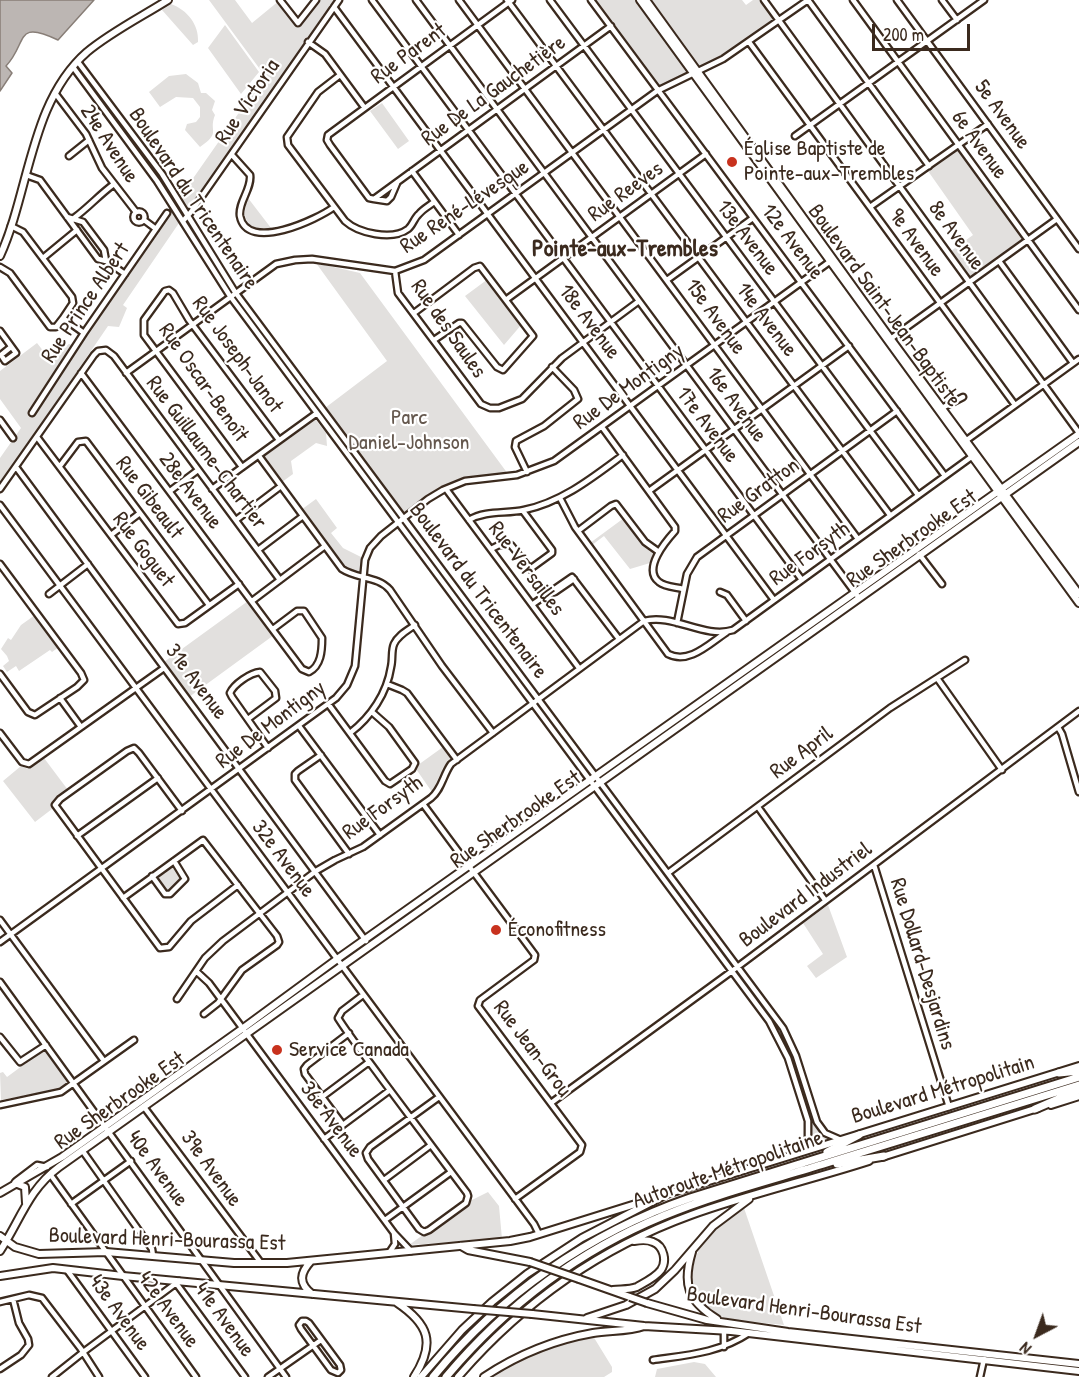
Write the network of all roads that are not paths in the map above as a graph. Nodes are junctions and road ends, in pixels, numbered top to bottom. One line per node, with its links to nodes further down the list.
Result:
1 (168, 0): 30 (main road)
2 (280, 0): 3 (street)
3 (316, 0)
4 (339, 0): 19 (street, Rue Victoria)
5 (372, 0): 31 (street, 17e Avenue)
6 (416, 0): 27 (street, 16e Avenue)
7 (459, 0): 22 (street, 15e Avenue)
8 (550, 0): 28 (street, 13e Avenue)
9 (591, 0): 23 (street, 12e Avenue)
10 (640, 0): 33 (main road, Boulevard Saint-Jean-Baptiste)
11 (646, 0): 33 (main road, Boulevard Saint-Jean-Baptiste)
12 (764, 0): 21 (street, 8e Avenue)
13 (808, 0): 21 (street, Rue René-Lévesque); 35 (street)
14 (853, 0): 29 (street, 6e Avenue)
15 (897, 0): 24 (street, 5e Avenue)
16 (942, 0): 20 (street)
17 (984, 0): 20 (street)
18 (509, 1): 22 (street, Rue Parent); 32 (street, 14e Avenue)
19 (334, 7): 25 (street, Rue Victoria); 36 (street, 18e Avenue)
20 (957, 20): 24 (street)
21 (779, 21): 26 (street, Rue René-Lévesque); 40 (street, 8e Avenue)
22 (477, 25): 27 (street, Rue Parent); 37 (street, 15e Avenue)
23 (611, 26): 28 (street, Rue De La Gauchetière); 38 (street, 12e Avenue)
24 (927, 41): 29 (street); 44 (street, 5e Avenue)
25 (308, 42): 34 (street); 56 (street, Rue Victoria)
26 (749, 42): 33 (street, Rue René-Lévesque); 45 (street, 9e Avenue)
27 (449, 45): 31 (street, Rue Parent); 42 (street, 16e Avenue)
28 (584, 45): 32 (street, Rue De La Gauchetière); 43 (street, 13e Avenue)
29 (898, 62): 35 (street); 50 (street, 6e Avenue)
30 (75, 64): 39 (main road); 51 (street, Boulevard du Tricentenaire); 55 (street, Boulevard du Tricentenaire)
31 (421, 65): 36 (street, Rue Parent); 46 (street, 17e Avenue)
32 (556, 66): 37 (street, Rue De La Gauchetière); 47 (street, 14e Avenue)
33 (695, 72): 38 (street, Rue René-Lévesque); 95 (main road, Boulevard Saint-Jean-Baptiste)
34 (340, 75): 41 (street); 70 (street)
35 (870, 83): 40 (street); 58 (street)
36 (392, 86): 41 (street, Rue Parent); 52 (street, 18e Avenue)
37 (524, 88): 42 (street, Rue De La Gauchetière); 53 (street, 15e Avenue)
38 (657, 91): 43 (street, Rue René-Lévesque); 54 (street, 12e Avenue)
39 (55, 93): 49 (street, 24e Avenue); 62 (main road)
40 (839, 104): 45 (street); 65 (street, 8e Avenue)
41 (364, 107): 68 (street, Rue Parent)
42 (496, 109): 46 (street, Rue De La Gauchetière); 60 (street, 16e Avenue)
43 (632, 111): 47 (street, Rue René-Lévesque); 61 (street, 13e Avenue)
44 (988, 124): 50 (street); 80 (street, 5e Avenue)
45 (810, 125): 48 (street); 71 (street, 9e Avenue)
46 (468, 129): 52 (street, Rue De La Gauchetière); 67 (street, 17e Avenue)
47 (604, 130): 53 (street, Rue René-Lévesque); 66 (street, 14e Avenue)
48 (795, 136)
49 (89, 140): 57 (street); 64 (street, 24e Avenue)
50 (958, 144): 58 (street); 89 (street, 6e Avenue)
51 (144, 150): 55 (street); 75 (street, Boulevard du Tricentenaire)
52 (440, 150): 59 (street, Rue De La Gauchetière); 74 (street, 18e Avenue)
53 (572, 153): 60 (street, Rue René-Lévesque); 76 (street, 15e Avenue)
54 (706, 154): 61 (street, Rue Reeves); 79 (street, 12e Avenue)
55 (138, 155): 82 (street, Boulevard du Tricentenaire)
56 (232, 155): 70 (street); 75 (street, Rue Victoria)
57 (69, 156)
58 (929, 166): 65 (street)
59 (412, 171): 63 (street, Rue De La Gauchetière); 69 (street)
60 (544, 173): 67 (street, Rue René-Lévesque); 87 (street, 16e Avenue)
61 (679, 173): 66 (street, Rue Reeves); 88 (street, 13e Avenue)
62 (26, 175): 77 (street); 83 (main road)
63 (397, 183): 68 (street, Rue De La Gauchetière); 68 (street, Rue De La Gauchetière)
64 (114, 184): 72 (street, 24e Avenue); 78 (street)
65 (899, 187): 71 (street); 104 (street, 8e Avenue)
66 (651, 193): 76 (street, Rue Reeves); 92 (street, 14e Avenue)
67 (516, 194): 74 (street, Rue René-Lévesque); 94 (street, 17e Avenue)
68 (374, 199)
69 (434, 202): 70 (street); 86 (street)
70 (334, 207)
71 (870, 207): 111 (street, 9e Avenue)
72 (136, 212): 81 (street, 24e Avenue); 81 (street, 24e Avenue)
73 (167, 213): 84 (street, Rue Prince Albert)
74 (488, 214): 86 (street, Rue René-Lévesque); 101 (street, 18e Avenue)
75 (188, 216): 82 (street, Rue Victoria); 106 (street, Boulevard du Tricentenaire)
76 (619, 216): 87 (street, Rue Reeves); 102 (street, 15e Avenue)
77 (67, 217): 78 (street); 85 (street)
78 (74, 218): 96 (street)
79 (753, 218): 88 (street); 103 (street, 12e Avenue)
80 (1057, 219): 89 (street); 90 (street, 5e Avenue)
81 (144, 220): 84 (street, 24e Avenue)
82 (183, 221): 107 (street, Boulevard du Tricentenaire)
83 (11, 226): 91 (main road); 93 (street)
84 (156, 229): 100 (street, Rue Prince Albert)
85 (77, 230): 93 (street); 96 (street)
86 (459, 235): 99 (street, Rue René-Lévesque)
87 (591, 237): 94 (street, Rue Reeves); 109 (street, 16e Avenue)
88 (727, 238): 92 (street); 110 (street, 13e Avenue)
89 (1028, 240): 97 (street); 112 (street, 6e Avenue)
90 (1079, 249)
91 (0, 256)
92 (699, 257): 102 (street); 116 (street, 14e Avenue)
93 (43, 258): 114 (street)
94 (563, 258): 101 (street, Rue Reeves); 115 (street, 17e Avenue)
95 (831, 260): 103 (street, Rue De Montigny); 123 (main road, Boulevard Saint-Jean-Baptiste)
96 (106, 261): 100 (street)
97 (999, 261): 104 (street); 130 (street)
98 (0, 267): 114 (street)
99 (395, 271): 106 (street, Rue René-Lévesque); 113 (street, Rue des Saules)
100 (125, 274): 119 (street, Rue Prince Albert)
101 (535, 278): 108 (street, Rue Reeves); 124 (street, 18e Avenue)
102 (667, 280): 125 (street, 15e Avenue)
103 (801, 282): 110 (street, Rue De Montigny); 126 (street, 12e Avenue)
104 (969, 282): 111 (street); 136 (street, 8e Avenue)
105 (169, 290): 117 (street, Rue Joseph-Janot); 128 (street, Rue Oscar-Benoît)
106 (235, 292): 107 (street, Rue René-Lévesque); 120 (street, Boulevard du Tricentenaire)
107 (230, 296): 117 (street, Rue René-Lévesque); 121 (street, Boulevard du Tricentenaire)
108 (507, 299): 113 (street); 122 (street)
109 (639, 301): 115 (street); 131 (street, 16e Avenue)
110 (774, 302): 116 (street, Rue De Montigny); 132 (street, 13e Avenue)
111 (940, 303): 123 (street); 140 (street, 9e Avenue)
112 (1079, 310)
113 (414, 313): 122 (street, Rue des Saules)
114 (63, 318): 119 (street)
115 (611, 322): 124 (street); 137 (street, 17e Avenue)
116 (747, 322): 125 (street, Rue De Montigny); 138 (street, 14e Avenue)
117 (192, 323): 128 (street, Rue René-Lévesque); 157 (street, Rue Joseph-Janot)
118 (0, 332): 127 (street)
119 (84, 333): 146 (street, Rue Prince Albert)
120 (266, 334): 121 (street); 142 (street, Boulevard du Tricentenaire)
121 (261, 338): 147 (street, Boulevard du Tricentenaire)
122 (434, 340): 133 (street, Rue des Saules)
123 (889, 340): 144 (main road, Boulevard Saint-Jean-Baptiste)
124 (582, 342): 133 (street); 141 (street, 18e Avenue)
125 (715, 345): 131 (street, Rue De Montigny); 143 (street, 15e Avenue)
126 (849, 346): 132 (street); 145 (street, 12e Avenue)
127 (11, 347)
128 (156, 351): 134 (street, Rue René-Lévesque); 170 (street, Rue Oscar-Benoît)
129 (1079, 359): 130 (street)
130 (1073, 363): 136 (street)
131 (686, 365): 137 (street, Rue De Montigny); 150 (street, 16e Avenue)
132 (822, 365): 138 (street); 151 (street, 13e Avenue)
133 (552, 367): 173 (street)
134 (126, 373): 135 (street, Rue Guillaume-Chartier); 171 (street, Rue Guillaume-Chartier)
135 (81, 374): 154 (street); 182 (street, 28e Avenue)
136 (1043, 385): 140 (street); 153 (street, 8e Avenue)
137 (658, 386): 141 (street, Rue De Montigny); 160 (street, 17e Avenue)
138 (794, 386): 143 (street); 161 (street, 14e Avenue)
139 (963, 397): 144 (street)
140 (1015, 405): 158 (street)
141 (630, 406): 149 (street, Rue De Montigny); 172 (street, 18e Avenue)
142 (322, 409): 147 (street); 152 (street, Boulevard du Tricentenaire)
143 (762, 409): 150 (street); 174 (street, 15e Avenue)
144 (940, 410): 158 (main road, Boulevard Saint-Jean-Baptiste)
145 (897, 411): 151 (street, Rue Gratton); 175 (street, 12e Avenue)
146 (32, 413)
147 (316, 413): 155 (street, Boulevard du Tricentenaire); 157 (street)
148 (0, 420): 156 (street)
149 (602, 427): 162 (street); 173 (street, Rue De Montigny)
150 (734, 430): 160 (street); 185 (street, 16e Avenue)
151 (871, 431): 161 (street, Rue Gratton); 186 (street, 13e Avenue)
152 (340, 433): 155 (street); 165 (street, Boulevard du Tricentenaire)
153 (1079, 433): 166 (main road, Rue Sherbrooke Est)
154 (37, 437): 168 (street, Rue Goguet); 169 (street)
155 (334, 437): 167 (street, Boulevard du Tricentenaire)
156 (13, 438)
157 (279, 440): 164 (street)
158 (964, 442): 163 (main road, Boulevard Saint-Jean-Baptiste)
159 (1079, 442): 166 (main road, Rue Sherbrooke Est)
160 (706, 450): 172 (street); 191 (street, 17e Avenue)
161 (843, 451): 174 (street, Rue Gratton); 192 (street, 14e Avenue)
162 (622, 455): 183 (street); 187 (street)
163 (974, 455): 175 (street, Rue Forsyth); 184 (main road, Boulevard Saint-Jean-Baptiste)
164 (259, 456): 170 (street); 177 (street)
165 (360, 461): 167 (street); 176 (street, Boulevard du Tricentenaire)
166 (1046, 461): 184 (main road, Rue Sherbrooke Est)
167 (354, 465): 180 (street, Boulevard du Tricentenaire)
168 (60, 466): 190 (street, Rue Gibeault); 199 (street, Rue Goguet)
169 (16, 467): 178 (street); 210 (street, 31e Avenue)
170 (242, 467): 179 (street)
171 (198, 470): 179 (street, Rue Guillaume-Chartier); 182 (street)
172 (678, 470): 183 (street); 200 (street, 18e Avenue)
173 (527, 472): 181 (street, Rue De Montigny)
174 (810, 474): 185 (street, Rue Gratton); 201 (street, 15e Avenue)
175 (945, 476): 186 (street, Rue Forsyth)
176 (378, 484): 180 (street); 194 (street, Boulevard du Tricentenaire)
177 (281, 486): 193 (street); 196 (street)
178 (0, 489)
179 (213, 489): 196 (street, Rue Guillaume-Chartier)
180 (372, 489): 197 (street, Boulevard du Tricentenaire)
181 (446, 489): 194 (street, Rue De Montigny); 195 (street, Rue Versailles)
182 (170, 491): 215 (street, 28e Avenue)
183 (649, 491): 205 (street)
184 (1002, 492): 206 (main road, Rue Sherbrooke Est); 208 (main road, Boulevard Saint-Jean-Baptiste)
185 (782, 495): 191 (street, Rue Gratton); 207 (street, 16e Avenue)
186 (918, 495): 192 (street, Rue Forsyth)
187 (560, 498): 189 (street); 198 (street, Rue Forsyth)
188 (0, 505): 217 (street, 32e Avenue)
189 (523, 511): 195 (street); 203 (street)
190 (140, 513): 199 (street); 228 (street, Rue Gibeault)
191 (754, 515): 200 (street, Rue Gratton); 213 (street, 17e Avenue)
192 (890, 515): 201 (street, Rue Forsyth)
193 (303, 516): 202 (street); 204 (street)
194 (403, 519): 197 (street, Rue De Montigny); 250 (street, Boulevard du Tricentenaire)
195 (469, 519): 203 (street, Rue Versailles)
196 (236, 520): 204 (street, Rue Guillaume-Chartier)
197 (398, 523): 211 (street, Rue De Montigny); 251 (street, Boulevard du Tricentenaire)
198 (578, 531): 205 (street); 229 (street, Rue Forsyth)
199 (111, 535): 228 (street, Rue Goguet)
200 (726, 536): 218 (street, Rue Gratton); 224 (street, 18e Avenue)
201 (858, 539): 207 (street, Rue Forsyth)
202 (325, 546): 211 (street); 212 (street)
203 (491, 549): 227 (street, Rue Versailles)
204 (258, 550): 212 (street, Rue Guillaume-Chartier)
205 (659, 552): 218 (street)
206 (918, 552): 214 (main road, Rue Sherbrooke Est); 216 (street)
207 (830, 560): 213 (street, Rue Forsyth); 220 (street, 16e Avenue)
208 (1052, 562): 222 (main road, Boulevard Saint-Jean-Baptiste); 226 (main road, Boulevard Saint-Jean-Baptiste)
209 (0, 564): 249 (street)
210 (88, 564): 217 (street); 242 (street, 31e Avenue)
211 (364, 578): 232 (street); 252 (street, Rue De Montigny)
212 (280, 580): 225 (street)
213 (802, 580): 224 (street, Rue Forsyth)
214 (876, 582): 220 (main road, Rue Sherbrooke Est); 223 (main road, Rue Sherbrooke Est)
215 (239, 584): 225 (street, 28e Avenue); 228 (street, Rue Goguet)
216 (942, 584)
217 (59, 586): 221 (street); 248 (street, 32e Avenue)
218 (683, 589): 231 (street, Rue Gratton)
219 (720, 592): 230 (street)
220 (854, 592): 223 (street, 16e Avenue); 238 (main road, Rue Sherbrooke Est)
221 (49, 594)
222 (1079, 594)
223 (859, 598): 239 (main road, Rue Sherbrooke Est)
224 (774, 600): 230 (street, Rue Forsyth)
225 (252, 601): 233 (street, 28e Avenue)
226 (1079, 603)
227 (533, 604): 236 (street); 243 (street, Rue Versailles)
228 (209, 606)
229 (644, 621): 231 (street); 236 (street, Rue Forsyth); 237 (street, Rue Forsyth)
230 (746, 621): 235 (street, Rue Forsyth)
231 (676, 623): 234 (street)
232 (416, 625): 247 (street); 265 (street)
233 (273, 629): 233 (street, 28e Avenue)
234 (710, 630): 235 (street); 237 (street)
235 (728, 631): 237 (street, Rue Forsyth)
236 (619, 639): 243 (street, Rue Forsyth)
237 (714, 641)
238 (782, 644): 239 (main road); 241 (main road, Rue Sherbrooke Est)
239 (786, 650): 244 (main road, Rue Sherbrooke Est)
240 (966, 660): 246 (street, Rue April)
241 (757, 661): 244 (main road); 253 (main road, Rue Sherbrooke Est)
242 (164, 668): 248 (street); 269 (street, 31e Avenue)
243 (579, 668): 250 (street, Rue Forsyth)
244 (762, 668): 256 (main road, Rue Sherbrooke Est)
245 (0, 674): 249 (street)
246 (937, 678): 270 (street); 277 (street, Rue April)
247 (387, 684): 255 (street); 268 (street)
248 (136, 688): 260 (street); 274 (street, 32e Avenue)
249 (60, 698): 260 (street)
250 (538, 700): 251 (street, Rue Forsyth); 272 (street, Boulevard du Tricentenaire)
251 (532, 704): 265 (street, Rue Forsyth); 272 (street, Boulevard du Tricentenaire)
252 (328, 705): 259 (street, Rue De Montigny); 264 (street)
253 (694, 706): 256 (main road); 258 (main road, Rue Sherbrooke Est)
254 (1079, 711): 261 (street, Boulevard Industriel)
255 (372, 712): 264 (street); 264 (street)
256 (699, 712): 262 (main road, Rue Sherbrooke Est)
257 (248, 719): 257 (street); 266 (street)
258 (670, 723): 262 (main road); 272 (main road, Rue Sherbrooke Est)
259 (299, 726): 266 (street, Rue De Montigny); 267 (street)
260 (81, 727): 263 (street)
261 (1058, 727): 270 (street, Boulevard Industriel); 275 (street)
262 (675, 730): 273 (main road, Rue Sherbrooke Est)
263 (0, 733)
264 (350, 733)
265 (493, 734): 268 (street, Rue Forsyth)
266 (268, 748): 269 (street, Rue De Montigny)
267 (321, 755): 281 (street); 285 (street)
268 (457, 760): 276 (street, Rue Forsyth)
269 (240, 768): 274 (street, Rue De Montigny); 290 (street, 31e Avenue)
270 (1002, 770): 287 (street, Boulevard Industriel)
271 (158, 778): 278 (street); 282 (street); 282 (street)
272 (592, 778): 273 (street, Boulevard du Tricentenaire); 279 (main road, Rue Sherbrooke Est)
273 (598, 784): 280 (main road, Rue Sherbrooke Est); 292 (street, Boulevard du Tricentenaire); 294 (street, Boulevard du Tricentenaire)
274 (211, 790): 278 (street, Rue De Montigny); 297 (street, 32e Avenue)
275 (1079, 792)
276 (423, 804): 281 (street, Rue Forsyth); 288 (street)
277 (758, 807): 292 (street, Rue April); 300 (street)
278 (182, 811): 289 (street, Rue De Montigny)
279 (545, 812): 280 (main road); 283 (main road, Rue Sherbrooke Est)
280 (544, 822): 284 (main road, Rue Sherbrooke Est)
281 (380, 835): 285 (street, Rue Forsyth)
282 (77, 836): 289 (street)
283 (507, 839): 284 (main road); 288 (main road, Rue Sherbrooke Est)
284 (508, 848): 291 (main road, Rue Sherbrooke Est)
285 (349, 854): 290 (street, Rue Forsyth)
286 (174, 861): 293 (street); 293 (street); 295 (street)
287 (874, 865): 300 (street, Boulevard Industriel); 342 (street, Rue Dollard-Desjardins)
288 (468, 866): 291 (street); 296 (main road, Rue Sherbrooke Est)
289 (101, 869): 299 (street); 305 (street, Rue De Montigny)
290 (316, 871): 297 (street, Rue Forsyth); 306 (street, 31e Avenue)
291 (474, 872): 298 (main road, Rue Sherbrooke Est); 339 (street, Rue Jean-Grou)
292 (668, 873): 294 (street, Rue April); 311 (street, Boulevard du Tricentenaire)
293 (152, 876): 299 (street)
294 (662, 878): 313 (street, Boulevard du Tricentenaire)
295 (238, 885): 299 (street); 302 (street)
296 (436, 889): 298 (main road); 301 (main road, Rue Sherbrooke Est)
297 (288, 892): 302 (street, Rue Forsyth); 309 (street, 32e Avenue)
298 (441, 896): 303 (main road, Rue Sherbrooke Est)
299 (123, 898)
300 (825, 900): 311 (street, Boulevard Industriel)
301 (407, 909): 303 (main road); 306 (main road, Rue Sherbrooke Est)
302 (260, 913): 312 (street, Rue Forsyth); 317 (street)
303 (412, 916): 308 (main road, Rue Sherbrooke Est)
304 (0, 920): 305 (street)
305 (11, 934): 307 (street, Rue De Montigny); 326 (street)
306 (365, 939): 308 (street, 31e Avenue); 309 (main road, Rue Sherbrooke Est)
307 (0, 942)
308 (370, 946): 310 (main road, Rue Sherbrooke Est)
309 (337, 959): 310 (street, 32e Avenue); 319 (main road, Rue Sherbrooke Est)
310 (342, 966): 315 (street, 32e Avenue); 319 (main road, Rue Sherbrooke Est)
311 (737, 967): 313 (street, Boulevard Industriel); 324 (street, Boulevard du Tricentenaire)
312 (196, 971): 316 (street, Rue Forsyth); 317 (street, 36e Avenue)
313 (732, 971): 325 (street, Boulevard du Tricentenaire); 339 (street, Boulevard Industriel)
314 (0, 982): 323 (street, 40e Avenue)
315 (363, 994): 320 (street); 338 (street, 32e Avenue)
316 (177, 999)
317 (221, 999): 318 (street); 319 (street, 36e Avenue)
318 (204, 1014)
319 (245, 1031): 341 (main road, Rue Sherbrooke Est); 346 (main road, Rue Sherbrooke Est); 348 (street, 36e Avenue)
320 (349, 1033): 327 (street); 337 (street)
321 (0, 1037): 323 (street)
322 (134, 1040): 326 (street)
323 (46, 1045): 332 (street, 40e Avenue)
324 (796, 1056): 325 (street); 349 (street, Boulevard du Tricentenaire)
325 (788, 1058): 352 (street, Boulevard du Tricentenaire)
326 (104, 1061): 332 (street)
327 (369, 1062): 334 (street); 337 (street)
328 (1079, 1066): 330 (main road, Boulevard Métropolitain)
329 (1079, 1071): 330 (highway)
330 (1059, 1073): 342 (main road, Boulevard Métropolitain)
331 (1079, 1077): 355 (highway, Autoroute Métropolitaine)
332 (74, 1083): 340 (street); 346 (street, 40e Avenue)
333 (1079, 1085): 355 (highway, Autoroute Métropolitaine)
334 (390, 1089): 344 (street); 345 (street)
335 (1079, 1090): 343 (highway)
336 (1079, 1096): 343 (main road, Boulevard Métropolitain)
337 (322, 1097): 345 (street)
338 (439, 1097): 344 (street); 364 (street, 32e Avenue)
339 (551, 1103): 364 (street, Rue Jean-Grou)
340 (0, 1105)
341 (144, 1107): 346 (main road, Rue Sherbrooke Est); 379 (street, 39e Avenue)
342 (949, 1107): 347 (main road, Boulevard Métropolitain)
343 (1035, 1109): 353 (main road, Boulevard Métropolitain)
344 (411, 1118): 350 (street); 358 (street)
345 (343, 1125): 348 (street)
346 (107, 1129): 351 (main road, Rue Sherbrooke Est); 354 (street, 40e Avenue); 356 (main road, Rue Sherbrooke Est)
347 (859, 1135): 349 (main road, Boulevard Métropolitain); 355 (highway)
348 (324, 1138): 368 (street, 36e Avenue)
349 (841, 1140): 352 (main road, Boulevard Métropolitain)
350 (431, 1145): 357 (street); 358 (street)
351 (82, 1150): 356 (main road, Rue Sherbrooke Est); 359 (street)
352 (799, 1153): 362 (main road, Boulevard Métropolitain)
353 (884, 1156): 355 (highway); 363 (main road, Boulevard Métropolitain)
354 (130, 1161): 359 (street); 383 (street, 40e Avenue)
355 (807, 1166): 424 (highway, Autoroute Métropolitaine); 425 (highway, Autoroute Métropolitaine)
356 (48, 1170): 360 (main road, Rue Sherbrooke Est); 365 (main road, Rue Sherbrooke Est); 366 (street, 42e Avenue)
357 (451, 1172): 367 (street); 367 (street)
358 (384, 1180): 367 (street)
359 (103, 1181): 366 (street); 381 (street)
360 (15, 1183): 361 (main road, Rue Sherbrooke Est); 365 (main road)
361 (0, 1192)
362 (667, 1194): 370 (main road); 423 (main road, Boulevard Métropolitain)
363 (753, 1196): 372 (main road, Boulevard Métropolitain); 375 (main road)
364 (515, 1199): 370 (street, 32e Avenue)
365 (26, 1203): 373 (main road, Rue Sherbrooke Est)
366 (71, 1204): 378 (street, 42e Avenue)
367 (404, 1207): 368 (street)
368 (385, 1220): 369 (street, 36e Avenue)
369 (394, 1233): 377 (street, 36e Avenue); 380 (street)
370 (539, 1234): 374 (main road)
371 (0, 1236): 373 (main road, Boulevard Henri-Bourassa Est)
372 (630, 1241): 391 (main road); 426 (main road, Boulevard Métropolitain)
373 (6, 1242): 376 (main road, Rue Sherbrooke Est); 378 (main road, Boulevard Henri-Bourassa Est)
374 (461, 1246): 377 (main road, Boulevard Henri-Bourassa Est); 391 (main road, Boulevard Henri-Bourassa Est, bridge)
375 (692, 1250): 397 (main road); 398 (main road)
376 (0, 1251)
377 (411, 1251): 380 (main road, Boulevard Henri-Bourassa Est)
378 (106, 1252): 381 (main road, Boulevard Henri-Bourassa Est); 388 (street, 42e Avenue)
379 (251, 1252): 384 (street); 385 (street, 39e Avenue)
380 (388, 1252): 382 (main road, Boulevard Henri-Bourassa Est)
381 (153, 1256): 383 (main road, Boulevard Henri-Bourassa Est)
382 (311, 1260): 385 (main road, Boulevard Henri-Bourassa Est); 392 (main road)
383 (203, 1262): 384 (main road, Boulevard Henri-Bourassa Est); 390 (street, 40e Avenue)
384 (248, 1263): 385 (main road, Boulevard Henri-Bourassa Est)
385 (261, 1263)
386 (66, 1268): 387 (main road, Boulevard Henri-Bourassa Est); 388 (main road, Boulevard Henri-Bourassa Est); 401 (street, 43e Avenue)
387 (0, 1276)
388 (123, 1276): 389 (main road, Boulevard Henri-Bourassa Est); 396 (street, 42e Avenue)
389 (178, 1282): 390 (main road, Boulevard Henri-Bourassa Est); 396 (street); 419 (street, 41e Avenue)
390 (220, 1284): 392 (main road, Boulevard Henri-Bourassa Est); 413 (street, 40e Avenue)
391 (613, 1290): 398 (main road, Boulevard Henri-Bourassa Est, bridge)
392 (312, 1294): 395 (main road, Boulevard Henri-Bourassa Est)
393 (13, 1299): 394 (street); 407 (street); 412 (street)
394 (0, 1302)
395 (396, 1302): 397 (main road, Boulevard Henri-Bourassa Est, bridge); 422 (main road)
396 (145, 1306): 401 (street); 418 (street, 42e Avenue)
397 (586, 1318): 400 (main road, Boulevard Henri-Bourassa Est)
398 (720, 1321): 399 (main road, Boulevard Henri-Bourassa Est)
399 (732, 1323): 402 (main road); 408 (main road, Boulevard Henri-Bourassa Est)
400 (644, 1326): 402 (main road, Boulevard Henri-Bourassa Est); 427 (main road)
401 (111, 1331): 407 (street); 417 (street, 43e Avenue)
402 (724, 1331): 403 (main road, Boulevard Henri-Bourassa Est); 406 (street)
403 (749, 1333): 406 (street); 410 (main road, Boulevard Henri-Bourassa Est)
404 (321, 1340): 405 (street); 405 (street); 405 (street)
405 (313, 1345): 413 (street)
406 (724, 1347): 409 (street)
407 (82, 1352): 415 (street); 416 (street)
408 (985, 1353): 410 (street); 411 (main road, Boulevard Henri-Bourassa Est)
409 (653, 1360)
410 (983, 1361): 414 (main road, Boulevard Henri-Bourassa Est); 428 (street)
411 (1079, 1364)
412 (0, 1369)
413 (280, 1369): 420 (street); 421 (street, 40e Avenue)
414 (1079, 1371)
415 (52, 1377)
416 (99, 1377)
417 (145, 1377)
418 (196, 1377)
419 (245, 1377)
420 (268, 1377)
421 (286, 1377)
422 (414, 1377)
423 (420, 1377)
424 (433, 1377)
425 (446, 1377)
426 (458, 1377)
427 (484, 1377)
428 (980, 1377)

